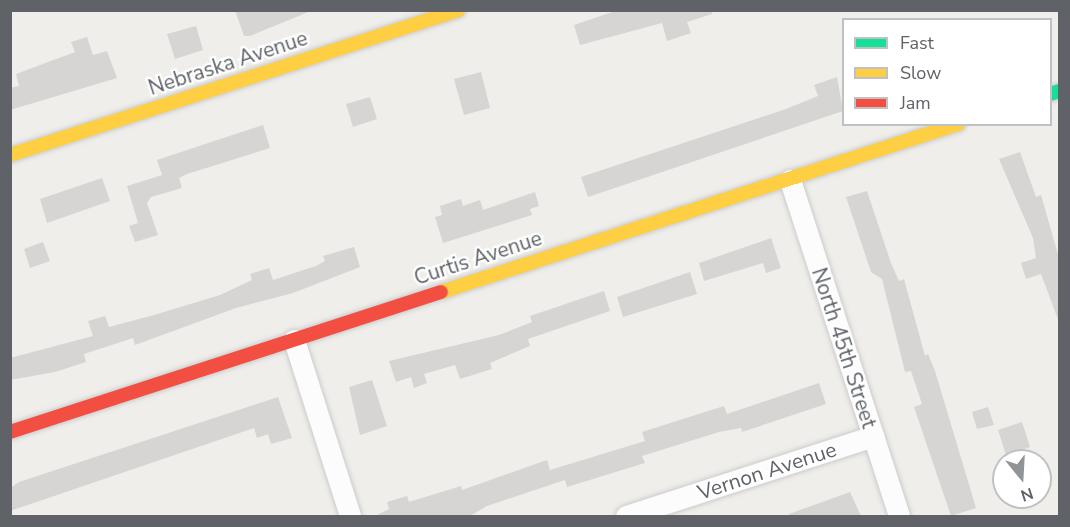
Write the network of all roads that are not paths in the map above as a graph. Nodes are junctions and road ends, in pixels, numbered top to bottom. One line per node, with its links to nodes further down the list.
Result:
1 (458, 10): 3 (street, Nebraska Avenue)
2 (952, 126): 4 (street, Curtis Avenue)
3 (10, 155)
4 (790, 180): 5 (street, Curtis Avenue); 7 (street, North 45th Street)
5 (294, 340): 6 (street, Curtis Avenue); 8 (street)
6 (10, 432)
7 (873, 436): 9 (street, Vernon Avenue); 10 (street, North 45th Street)
8 (350, 516)
9 (626, 516)
10 (899, 516)

